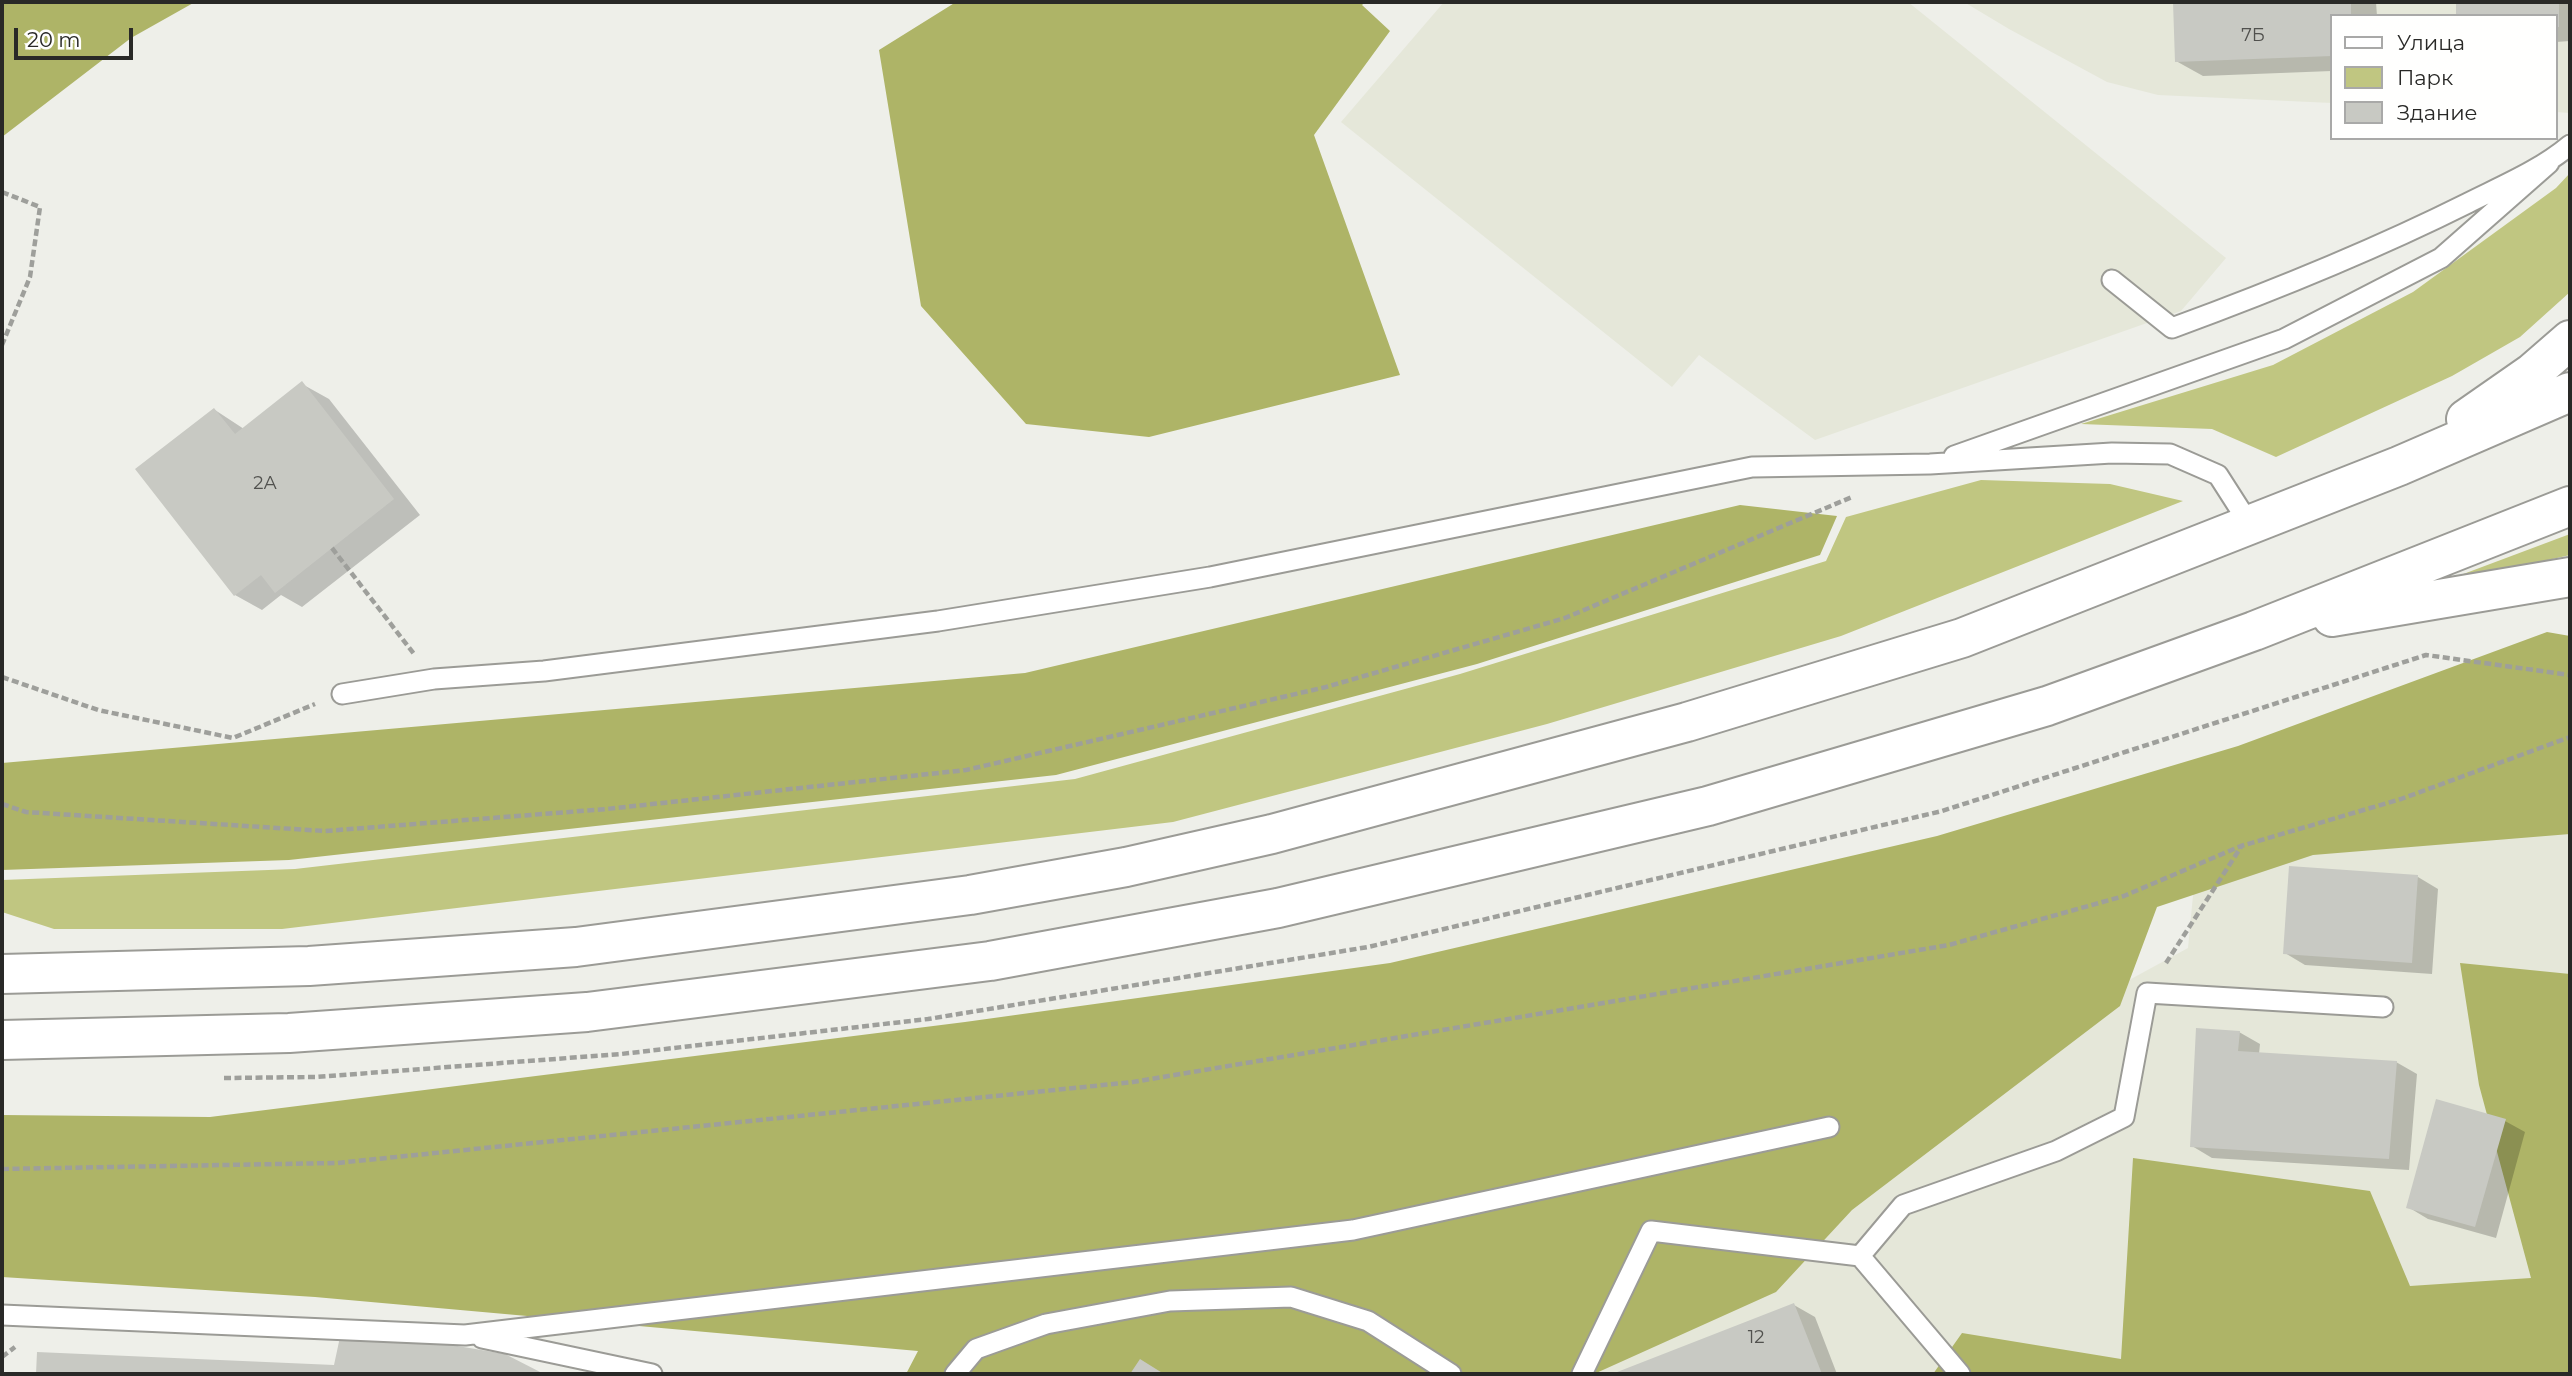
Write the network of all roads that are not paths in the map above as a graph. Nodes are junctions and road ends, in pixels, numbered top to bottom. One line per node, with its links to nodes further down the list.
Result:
1 (2570, 145): 2 (lane)
2 (2549, 163): 3 (lane); 6 (lane)
3 (2112, 280)
4 (2570, 340): 7 (main road)
5 (2570, 391): 7 (main road)
6 (1930, 464): 9 (lane); 12 (lane)
7 (2399, 466): 9 (main road)
8 (2570, 506): 11 (main road)
9 (2250, 525): 13 (main road)
10 (2570, 577): 11 (main road)
11 (2255, 631): 15 (main road)
12 (342, 694)
13 (2, 974)
14 (2383, 1007): 17 (lane)
15 (2, 1040)
16 (1829, 1127): 19 (lane)
17 (1860, 1256): 23 (lane); 24 (lane)
18 (2, 1315): 19 (lane)
19 (466, 1335): 20 (lane)
20 (652, 1374)
21 (955, 1374): 22 (lane)
22 (1451, 1374)
23 (1582, 1374)
24 (1959, 1374)

